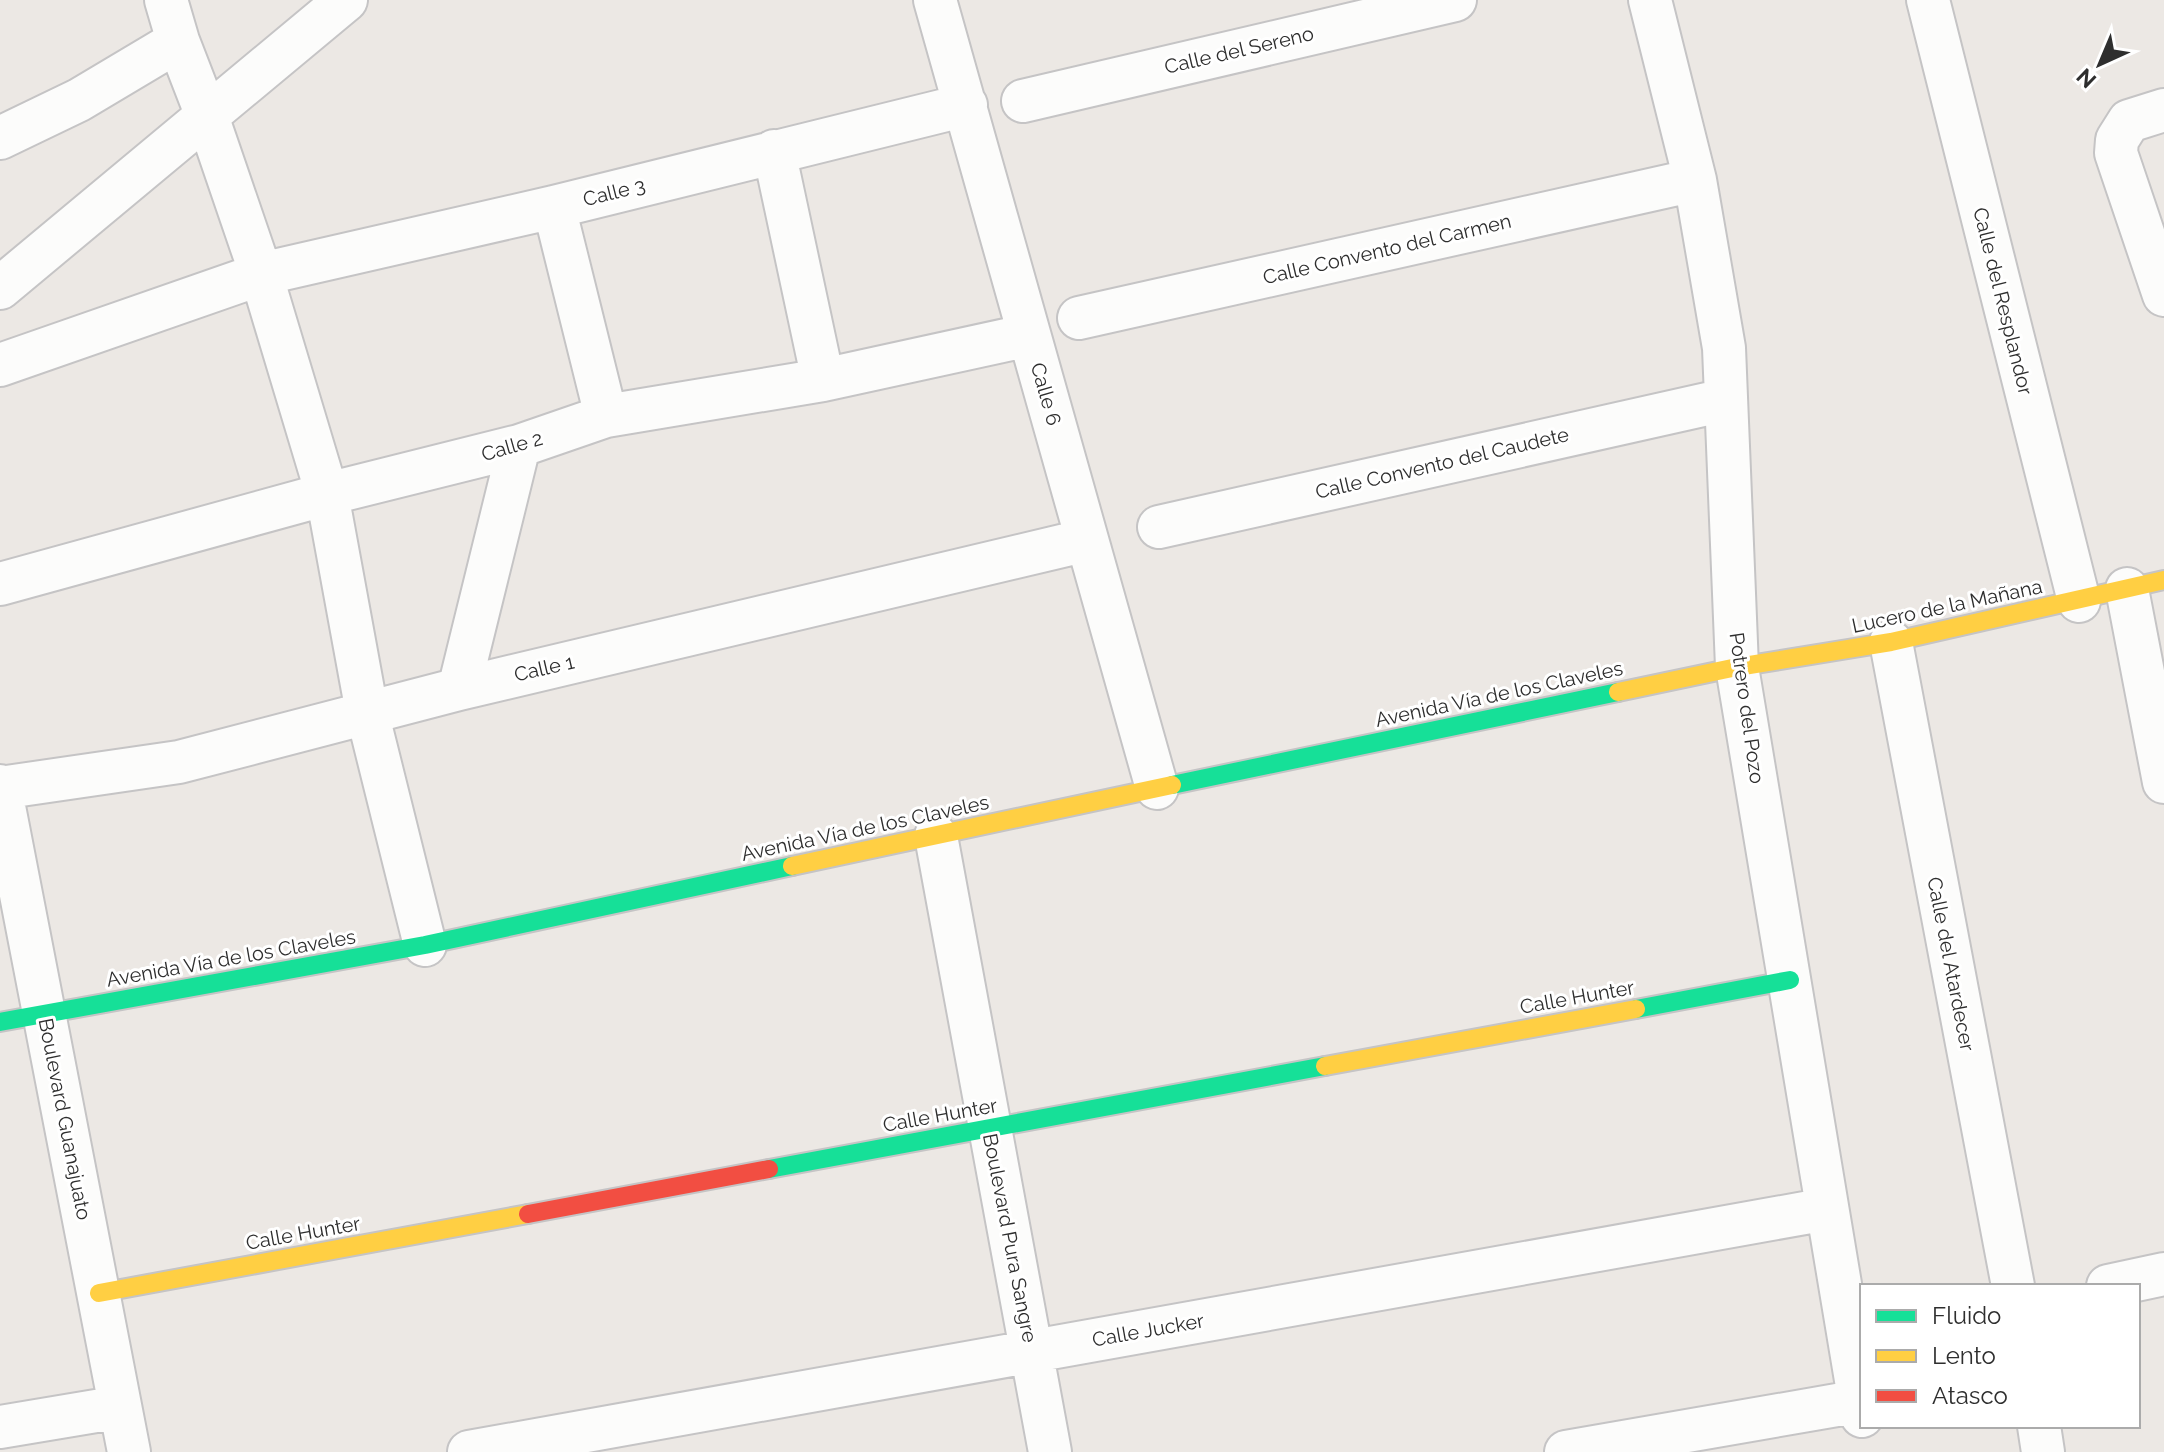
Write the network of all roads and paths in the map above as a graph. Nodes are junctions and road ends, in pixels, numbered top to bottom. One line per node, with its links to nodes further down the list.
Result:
1 (166, 0): 7 (street)
2 (346, 0): 11 (street)
3 (935, 0): 9 (street, Calle 6)
4 (1455, 0): 8 (street, Calle del Sereno)
5 (1650, 0): 14 (street, Potrero del Pozo)
6 (1928, 0): 31 (street, Calle del Resplandor)
7 (178, 41): 11 (street); 12 (street)
8 (1023, 101)
9 (966, 105): 13 (street, Calle 3); 20 (street, Calle 6)
10 (2164, 110): 18 (street)
11 (207, 116): 16 (street); 17 (street)
12 (0, 138)
13 (774, 151): 15 (street, Calle 3); 22 (street)
14 (1695, 180): 19 (street, Calle Convento del Carmen); 23 (street, Potrero del Pozo)
15 (554, 207): 16 (street, Calle 3); 24 (street)
16 (261, 274): 21 (street, Calle 3); 26 (street)
17 (0, 288)
18 (2164, 295)
19 (1079, 318)
20 (1029, 335): 22 (street, Calle 2); 28 (street, Calle 6)
21 (0, 365)
22 (823, 380): 24 (street, Calle 2)
23 (1725, 400): 27 (street, Calle Convento del Caudete); 33 (street, Potrero del Pozo)
24 (606, 416): 25 (street, Calle 2)
25 (519, 446): 26 (street, Calle 2); 34 (street)
26 (327, 494): 29 (street, Calle 2); 35 (street)
27 (1159, 527)
28 (1087, 540): 34 (street, Calle 1); 38 (street, Calle 6)
29 (0, 584)
30 (2145, 585): 31 (street, Lucero de la Mañana); 36 (street)
31 (2079, 601): 32 (street, Lucero de la Mañana)
32 (1891, 642): 33 (street, Lucero de la Mañana); 47 (street, Calle del Atardecer)
33 (1737, 667): 38 (street, Avenida Vía de los Claveles); 41 (street, Potrero del Pozo)
34 (459, 689): 35 (street, Calle 1)
35 (367, 712): 37 (street, Calle 1); 40 (street)
36 (2164, 782)
37 (0, 787): 42 (street, Boulevard Guanajuato)
38 (1157, 788): 39 (street, Avenida Vía de los Claveles)
39 (936, 836): 40 (street, Avenida Vía de los Claveles); 44 (street, Boulevard Pura Sangre)
40 (425, 945): 42 (street, Avenida Vía de los Claveles)
41 (1790, 980): 44 (street, Calle Hunter); 45 (street, Potrero del Pozo)
42 (44, 1014): 43 (street, Avenida Vía de los Claveles); 49 (street, Boulevard Guanajuato)
43 (0, 1022)
44 (990, 1128): 49 (street, Calle Hunter); 50 (street, Boulevard Pura Sangre)
45 (1827, 1209): 50 (street, Calle Jucker); 51 (street, Potrero del Pozo)
46 (2164, 1274): 48 (street)
47 (2013, 1284)
48 (2117, 1284)
49 (99, 1293): 52 (street, Boulevard Guanajuato)
50 (1031, 1351): 58 (street, Calle Jucker); 59 (street, Boulevard Pura Sangre)
51 (1860, 1402)
52 (120, 1407): 54 (street); 57 (street, Boulevard Guanajuato)
53 (1860, 1414): 60 (street)
54 (0, 1427)
55 (1864, 1428): 61 (street, Potrero del Pozo)
56 (2039, 1428): 62 (street)
57 (129, 1452)
58 (469, 1452)
59 (1050, 1452)
60 (1566, 1452)
61 (1868, 1452)
62 (2043, 1452)

